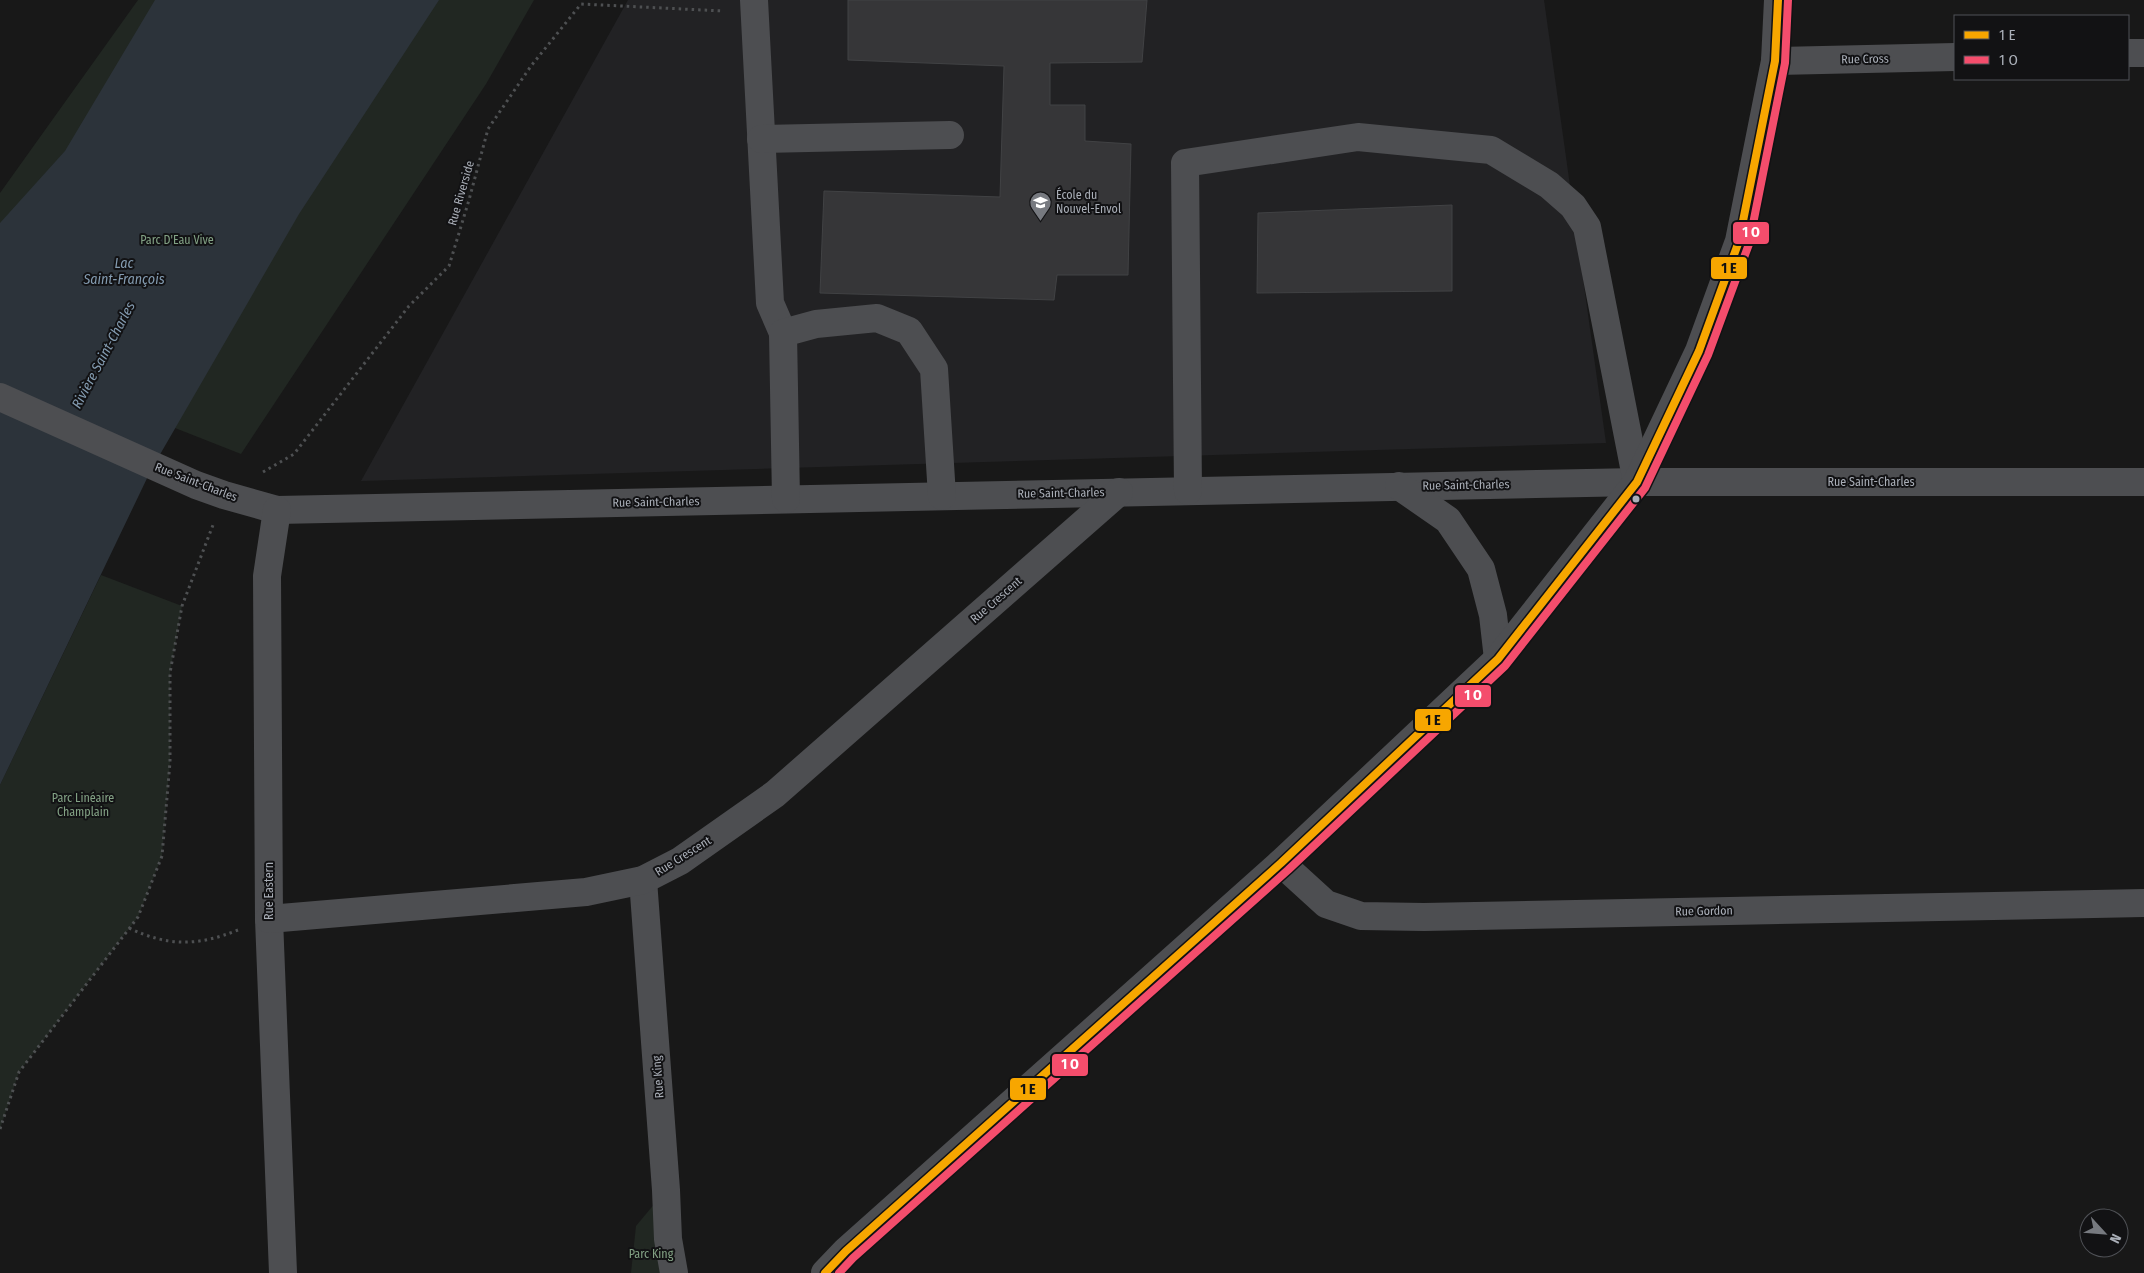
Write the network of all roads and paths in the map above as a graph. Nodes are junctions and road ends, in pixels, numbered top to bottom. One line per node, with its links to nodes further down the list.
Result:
1 (1778, 0): 6 (street)
2 (755, 6): 8 (street); 16 (path, Rue Riverside)
3 (2129, 53): 4 (street)
4 (2144, 53)
5 (1954, 57): 6 (street, Rue Cross)
6 (1775, 61): 11 (street)
7 (950, 135): 8 (street)
8 (761, 139): 9 (street)
9 (783, 333): 17 (street); 18 (street)
10 (0, 397): 16 (street, Rue Saint-Charles)
11 (1637, 482): 12 (street, Rue Saint-Charles); 13 (street, Rue Saint-Charles); 14 (street); 20 (street)
12 (2144, 482)
13 (1399, 486): 14 (street, Rue Saint-Charles); 20 (street)
14 (1188, 491): 15 (street, Rue Saint-Charles)
15 (1119, 492): 17 (street, Rue Saint-Charles); 22 (street, Rue Crescent)
16 (224, 495): 19 (street, Rue Saint-Charles); 25 (path)
17 (942, 496): 18 (street, Rue Saint-Charles)
18 (786, 499): 19 (street, Rue Saint-Charles)
19 (277, 510): 24 (street, Rue Eastern)
20 (1498, 659): 21 (street)
21 (1282, 863): 23 (street, Rue Gordon); 27 (street)
22 (643, 880): 24 (street, Rue Crescent); 29 (street, Rue King)
23 (2144, 903)
24 (269, 919): 25 (path); 28 (street, Rue Eastern)
25 (129, 928): 26 (path)
26 (0, 1129)
27 (833, 1271)
28 (283, 1273)
29 (674, 1273)

